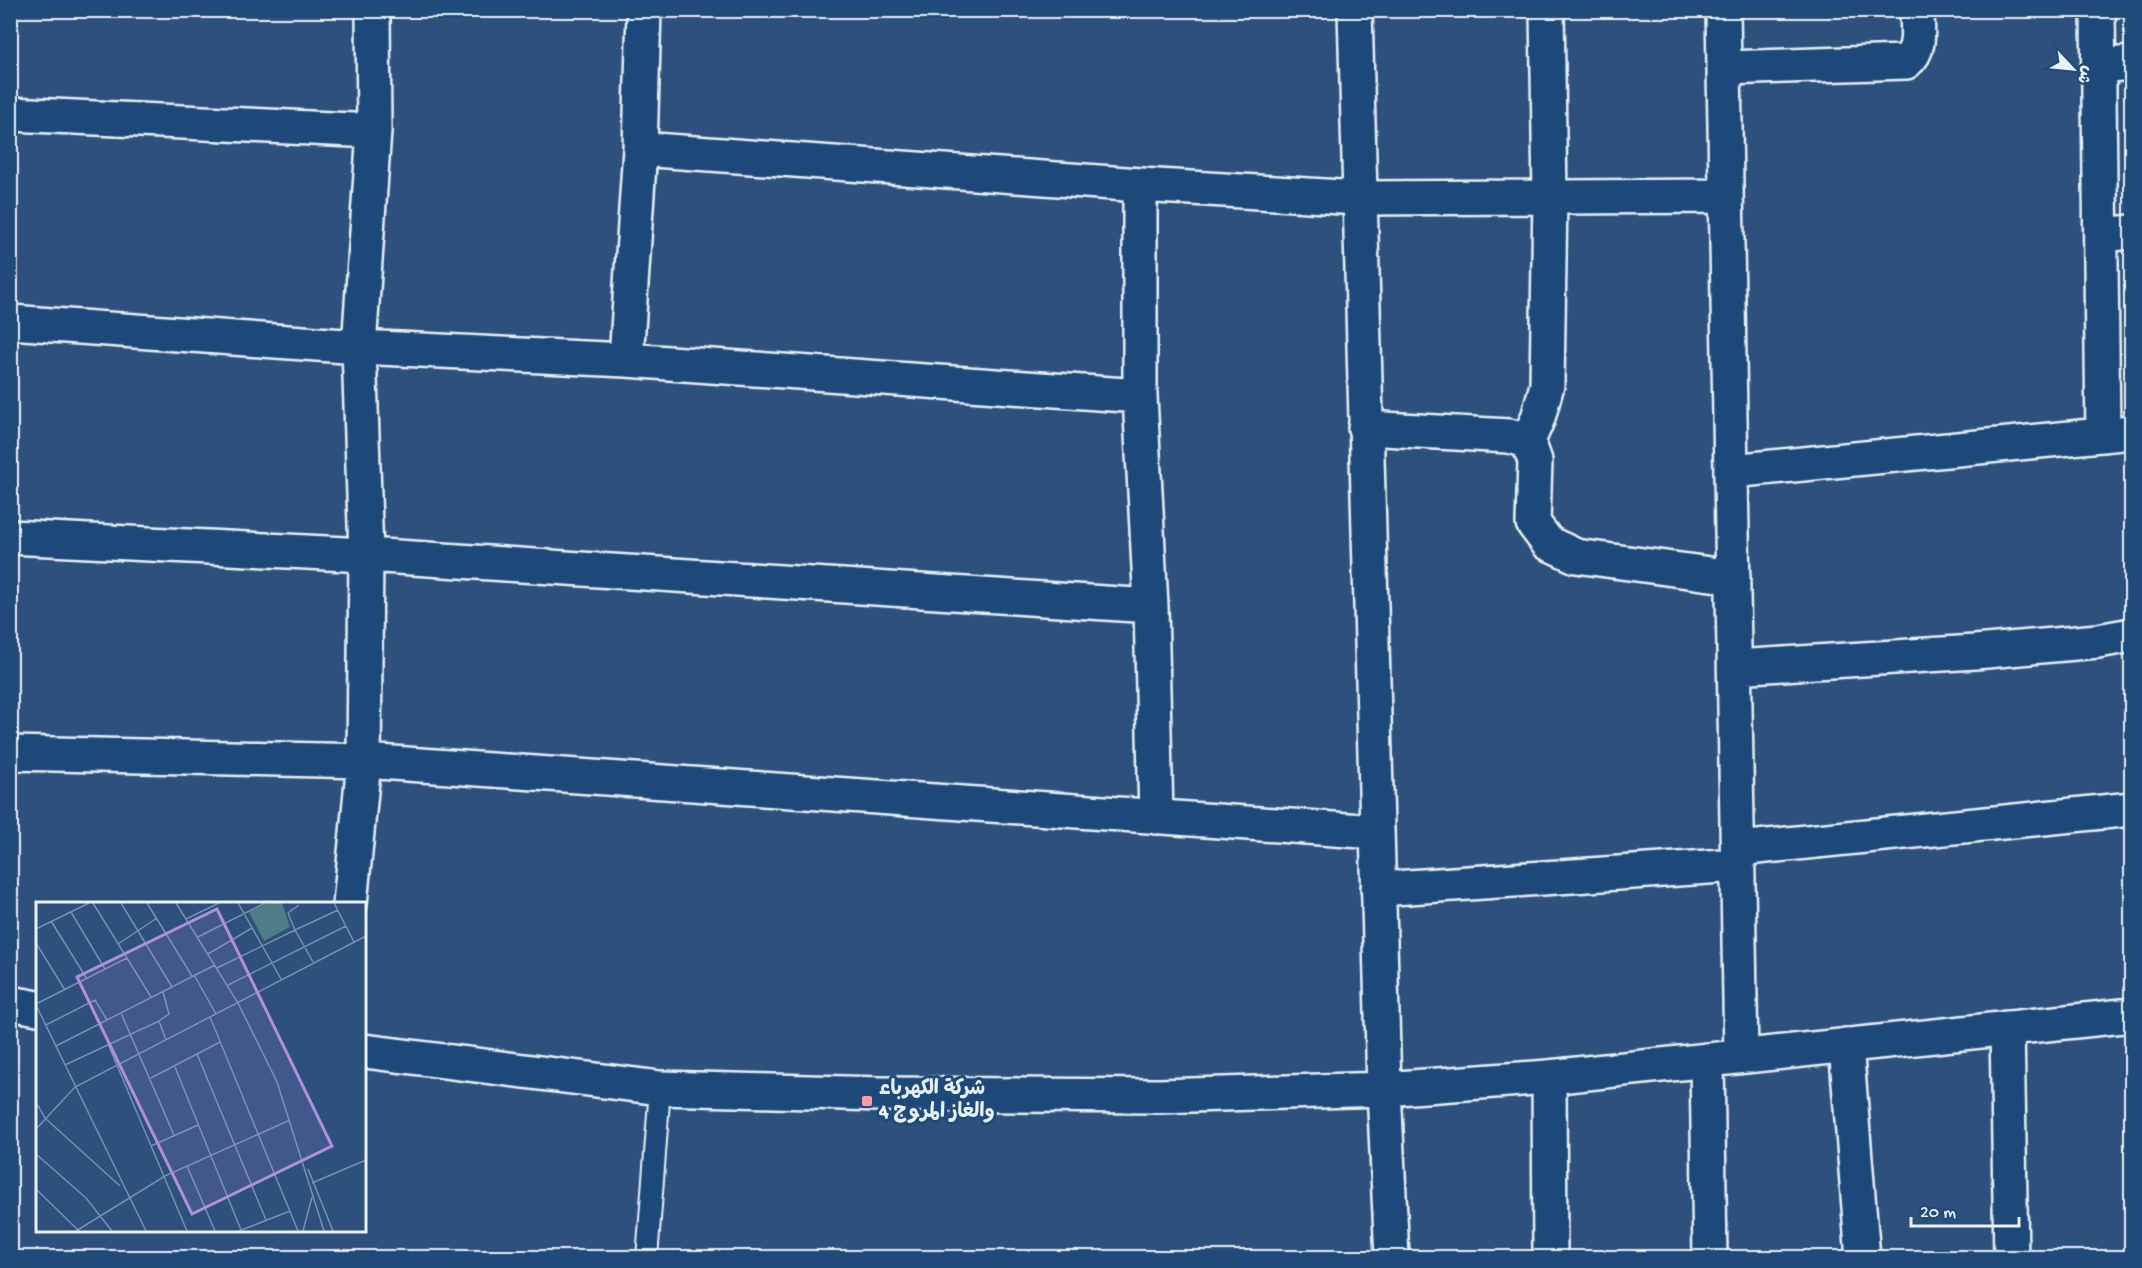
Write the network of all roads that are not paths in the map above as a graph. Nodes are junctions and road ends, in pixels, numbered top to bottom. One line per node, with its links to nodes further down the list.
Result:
1 (373, 10): 12 (street)
2 (644, 10): 13 (street)
3 (1355, 10): 17 (street)
4 (1547, 10): 15 (street)
5 (1723, 10): 10 (street)
6 (1917, 10): 10 (street)
7 (2098, 10): 9 (street)
8 (2132, 63): 9 (street)
9 (2098, 66): 18 (street)
10 (1724, 68): 16 (street)
11 (10, 114): 12 (street)
12 (374, 131): 20 (street)
13 (640, 149): 14 (street); 21 (street)
14 (1140, 185): 17 (street); 22 (street)
15 (1550, 196): 16 (street); 17 (street); 25 (street)
16 (1726, 196): 26 (street)
17 (1358, 198): 23 (street)
18 (2116, 234): 24 (street)
19 (10, 322): 20 (street)
20 (359, 347): 21 (street); 28 (street)
21 (626, 360): 22 (street)
22 (1140, 396): 30 (street)
23 (1365, 428): 25 (street); 37 (street)
24 (2117, 433): 26 (street)
25 (1528, 441): 29 (street)
26 (1731, 471): 29 (street)
27 (10, 537): 28 (street)
28 (366, 555): 30 (street); 34 (street)
29 (1733, 577): 32 (street)
30 (1151, 606): 36 (street)
31 (2132, 635): 32 (street)
32 (1735, 667): 38 (street)
33 (10, 753): 34 (street)
34 (364, 761): 36 (street); 40 (street)
35 (2132, 809): 38 (street)
36 (1156, 817): 37 (street)
37 (1376, 832): 39 (street)
38 (1738, 857): 39 (street); 49 (street)
39 (1378, 889): 53 (street)
40 (350, 902)
41 (10, 1003): 42 (street)
42 (36, 1008)
43 (10, 1012): 44 (street)
44 (36, 1013)
45 (2132, 1015): 46 (street)
46 (2007, 1028): 47 (street); 59 (street)
47 (1845, 1045): 49 (street); 58 (street)
48 (366, 1051): 52 (street)
49 (1741, 1056): 50 (street)
50 (1707, 1060): 51 (street); 57 (street)
51 (1549, 1077): 53 (street); 56 (street)
52 (660, 1088): 53 (street); 54 (lane)
53 (1383, 1089): 55 (street)
54 (647, 1257)
55 (1392, 1257)
56 (1550, 1257)
57 (1710, 1257)
58 (1863, 1257)
59 (2011, 1257)

